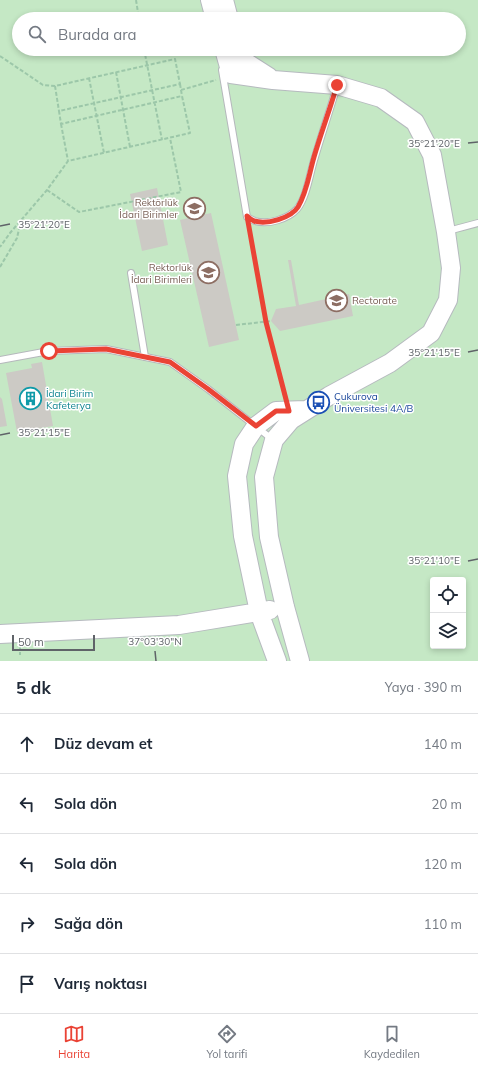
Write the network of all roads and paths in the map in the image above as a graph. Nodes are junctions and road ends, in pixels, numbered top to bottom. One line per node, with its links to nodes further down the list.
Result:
1 (136, 0): 2 (path)
2 (138, 12)
3 (0, 56): 14 (path)
4 (145, 56): 7 (path)
5 (221, 56): 10 (lane); 11 (street)
6 (240, 56): 11 (street)
7 (147, 65): 8 (path); 12 (path); 15 (path)
8 (116, 72): 9 (path); 18 (path)
9 (89, 78): 14 (path); 20 (path)
10 (223, 78): 16 (path); 31 (lane)
11 (273, 80): 13 (street)
12 (180, 84): 15 (path); 16 (path)
13 (337, 85): 31 (lane); 34 (street)
14 (55, 86): 22 (path)
15 (152, 90): 18 (path); 19 (path)
16 (181, 90): 17 (path)
17 (182, 96): 19 (path); 25 (path)
18 (120, 97): 20 (path); 21 (path)
19 (155, 102): 21 (path); 26 (path)
20 (94, 103): 22 (path); 23 (path)
21 (123, 110): 23 (path); 27 (path)
22 (59, 111): 24 (path)
23 (96, 116): 24 (path); 28 (path)
24 (61, 124): 29 (path)
25 (170, 138): 26 (path); 30 (path)
26 (162, 140): 27 (path)
27 (130, 147): 28 (path)
28 (104, 153): 29 (path)
29 (68, 161): 30 (path)
30 (47, 190): 32 (path)
31 (247, 216): 43 (path)
32 (21, 219): 35 (path); 36 (path)
33 (478, 223): 34 (lane)
34 (446, 232): 42 (street)
35 (0, 247)
36 (0, 267)
37 (131, 273): 40 (lane)
38 (271, 321): 39 (path, bridge)
39 (236, 325)
40 (145, 357): 41 (lane); 44 (lane)
41 (0, 360)
42 (307, 410): 43 (street); 45 (street)
43 (289, 411): 44 (street)
44 (256, 426): 45 (lane); 47 (street)
45 (274, 440): 46 (street)
46 (285, 608): 47 (street); 50 (street)
47 (259, 612): 48 (street); 49 (street)
48 (0, 634)
49 (277, 661)
50 (300, 661)

